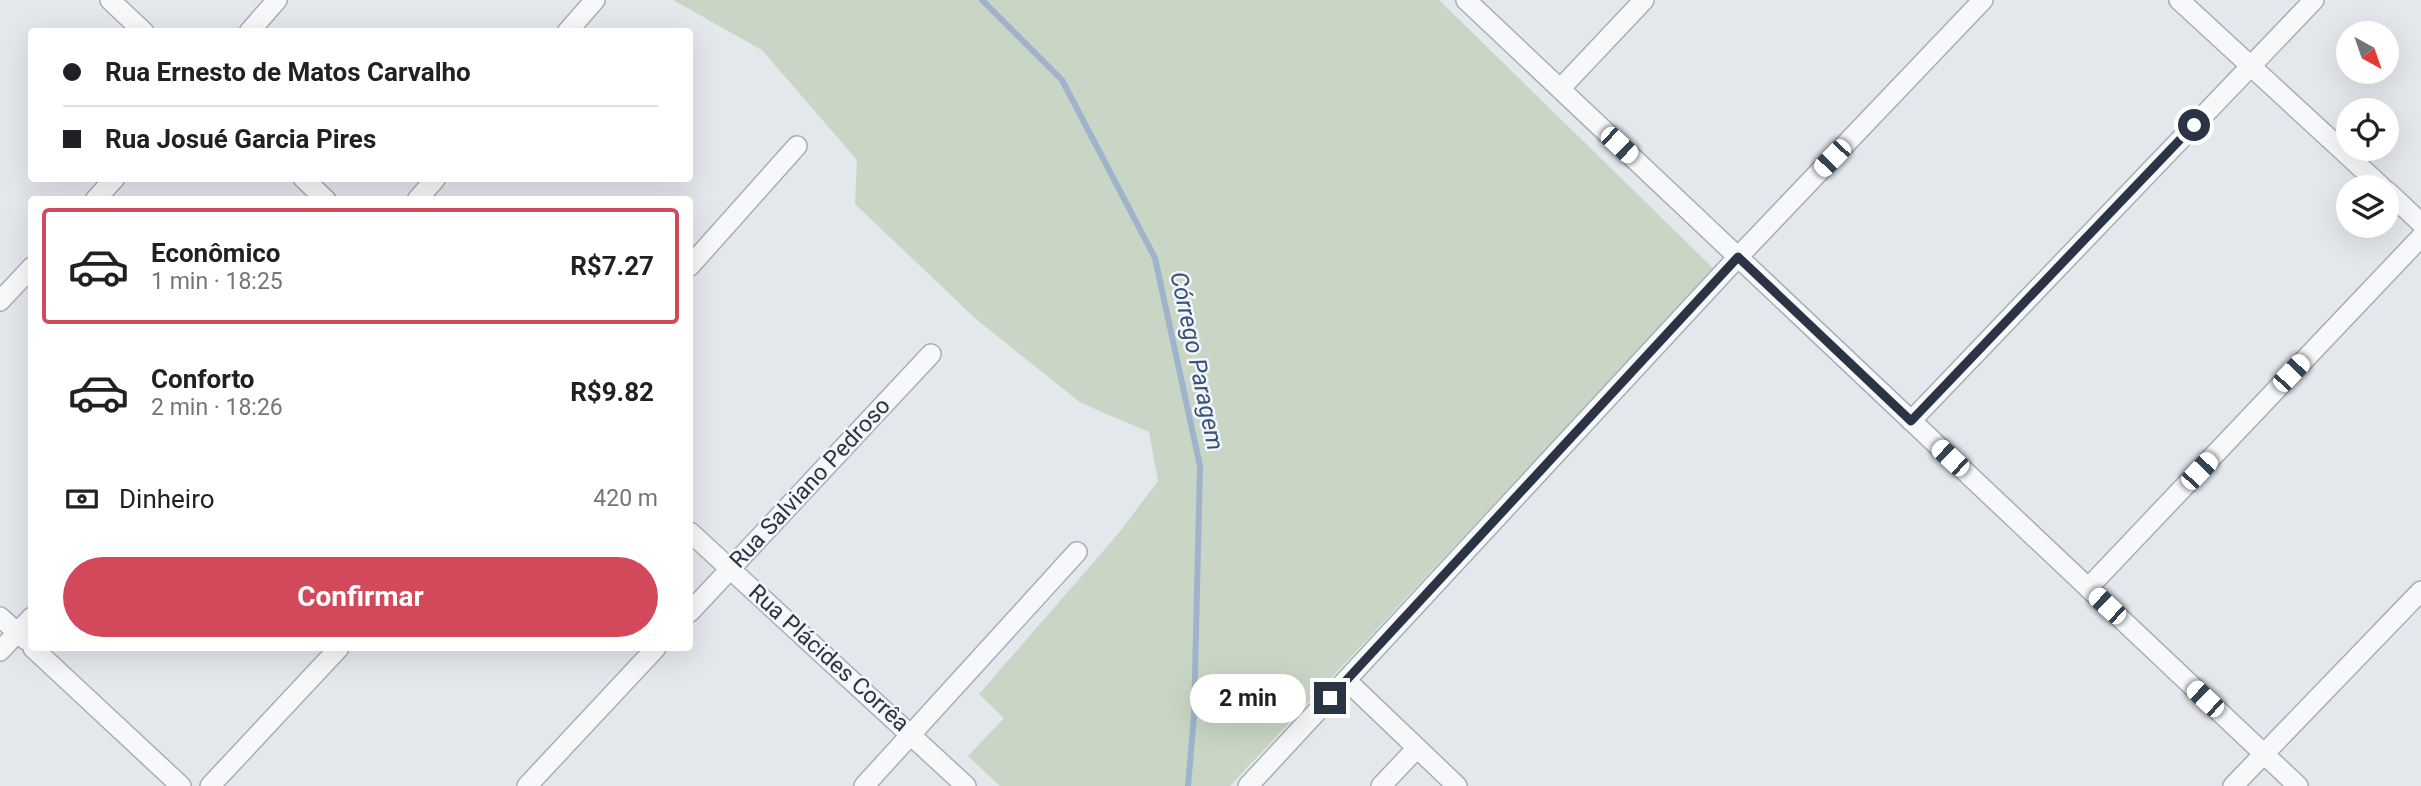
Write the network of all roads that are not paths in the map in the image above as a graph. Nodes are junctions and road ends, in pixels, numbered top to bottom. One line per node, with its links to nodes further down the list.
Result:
1 (110, 0): 9 (street)
2 (277, 0): 10 (street)
3 (595, 0): 11 (street)
4 (1466, 0): 13 (street)
5 (1644, 0): 13 (street)
6 (1983, 0): 25 (street)
7 (2179, 0): 12 (street)
8 (2314, 0): 12 (street)
9 (140, 28)
10 (252, 28)
11 (570, 28)
12 (2250, 66): 15 (street); 30 (street)
13 (1560, 89): 25 (street)
14 (797, 146): 26 (street)
15 (2369, 175)
16 (111, 182): 19 (street)
17 (307, 182): 20 (street)
18 (433, 182): 21 (street)
19 (99, 196)
20 (322, 196)
21 (420, 196)
22 (2399, 202): 23 (street)
23 (2421, 223)
24 (2421, 237): 34 (street)
25 (1738, 257): 30 (street); 43 (street)
26 (693, 263)
27 (28, 271): 28 (street)
28 (0, 301)
29 (931, 354): 33 (street, Rua Salviano Pedroso)
30 (1911, 421): 34 (street)
31 (693, 535): 33 (street, Rua Plácides Corrêa)
32 (1076, 552): 44 (street)
33 (730, 568): 36 (street, Rua Salviano Pedroso); 44 (street, Rua Plácides Corrêa)
34 (2088, 588): 46 (street)
35 (2421, 591): 46 (street)
36 (693, 609)
37 (0, 617): 38 (street)
38 (27, 642): 39 (street)
39 (0, 651)
40 (37, 651): 47 (street)
41 (336, 651): 48 (street)
42 (653, 651): 49 (street)
43 (1346, 680): 45 (street); 52 (street)
44 (912, 734): 50 (street); 51 (street, Rua Plácides Corrêa)
45 (1417, 748): 53 (street); 54 (street)
46 (2264, 755): 55 (street); 56 (street)
47 (181, 786)
48 (210, 786)
49 (527, 786)
50 (864, 786)
51 (966, 786)
52 (1248, 786)
53 (1381, 786)
54 (1457, 786)
55 (2233, 786)
56 (2298, 786)

